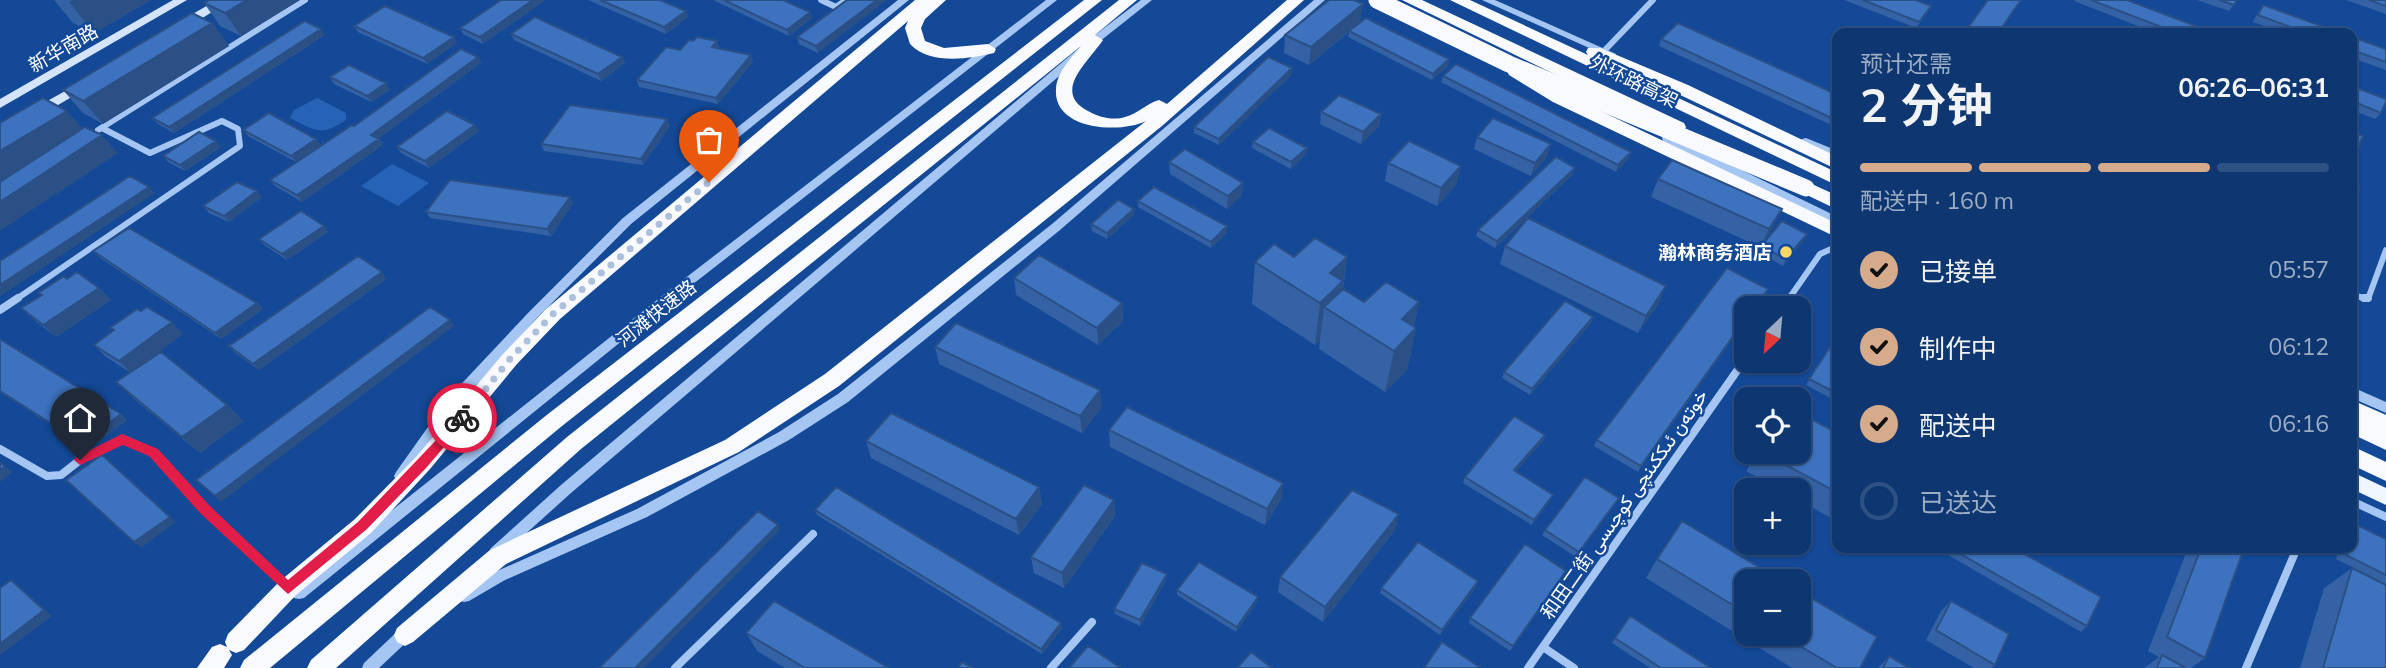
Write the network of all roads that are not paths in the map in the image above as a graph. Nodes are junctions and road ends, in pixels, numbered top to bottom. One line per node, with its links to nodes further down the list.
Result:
1 (181, 0): 30 (main road, 新华南路)
2 (225, 0): 23 (main road)
3 (305, 0): 32 (street)
4 (821, 0): 5 (street)
5 (846, 0)
6 (904, 0): 60 (street)
7 (924, 0): 60 (highway)
8 (938, 0): 26 (highway)
9 (1052, 0): 26 (street)
10 (1094, 0): 70 (highway, 河滩快速路)
11 (1129, 0): 71 (highway)
12 (1147, 0): 25 (street)
13 (1283, 0): 25 (highway)
14 (1296, 0): 65 (highway)
15 (1320, 0): 65 (street)
16 (1377, 0): 28 (highway, bridge)
17 (1387, 0): 40 (street)
18 (1410, 0): 38 (highway, 外环路高架, bridge)
19 (1458, 0): 36 (highway, 外环路高架)
20 (1479, 0): 24 (highway)
21 (1487, 0): 27 (street)
22 (1653, 0): 27 (street)
23 (166, 35)
24 (1553, 37): 35 (highway); 37 (highway)
25 (1095, 40): 67 (street)
26 (988, 49): 69 (street)
27 (1604, 51): 34 (street)
28 (1488, 53): 38 (highway, bridge); 41 (highway, bridge)
29 (94, 78): 31 (main road)
30 (0, 104)
31 (24, 120)
32 (102, 128): 33 (street); 46 (street)
33 (90, 135)
34 (1832, 153)
35 (1832, 161)
36 (1832, 176)
37 (1832, 176)
38 (1806, 188): 39 (highway, 外环路高架)
39 (1832, 201)
40 (1832, 219)
41 (1832, 229)
42 (1832, 249): 44 (street)
43 (2386, 250): 45 (street)
44 (1790, 296)
45 (2357, 296)
46 (0, 310)
47 (1735, 373): 68 (street, 和田二街 خوتەن ئىككىنچى كوچىسى)
48 (2357, 394): 49 (street)
49 (2386, 408)
50 (2357, 410): 51 (highway)
51 (2386, 424)
52 (2357, 427): 53 (highway)
53 (2386, 441)
54 (0, 449): 64 (street)
55 (2357, 458): 56 (highway)
56 (2386, 472)
57 (2357, 482): 58 (main road)
58 (2386, 497)
59 (2357, 503): 61 (street)
60 (372, 515): 64 (highway)
61 (2386, 517)
62 (813, 534): 73 (street)
63 (2295, 553): 77 (street)
64 (288, 588): 69 (highway)
65 (427, 617): 67 (highway)
66 (1091, 622): 74 (street)
67 (405, 635): 72 (street)
68 (1543, 647): 75 (street, 和田二街 خوتەن ئىككىنچى كوچىسى); 76 (street)
69 (217, 658)
70 (252, 668)
71 (319, 668)
72 (369, 668)
73 (675, 668)
74 (1051, 668)
75 (1528, 668)
76 (1574, 668)
77 (2246, 668)

